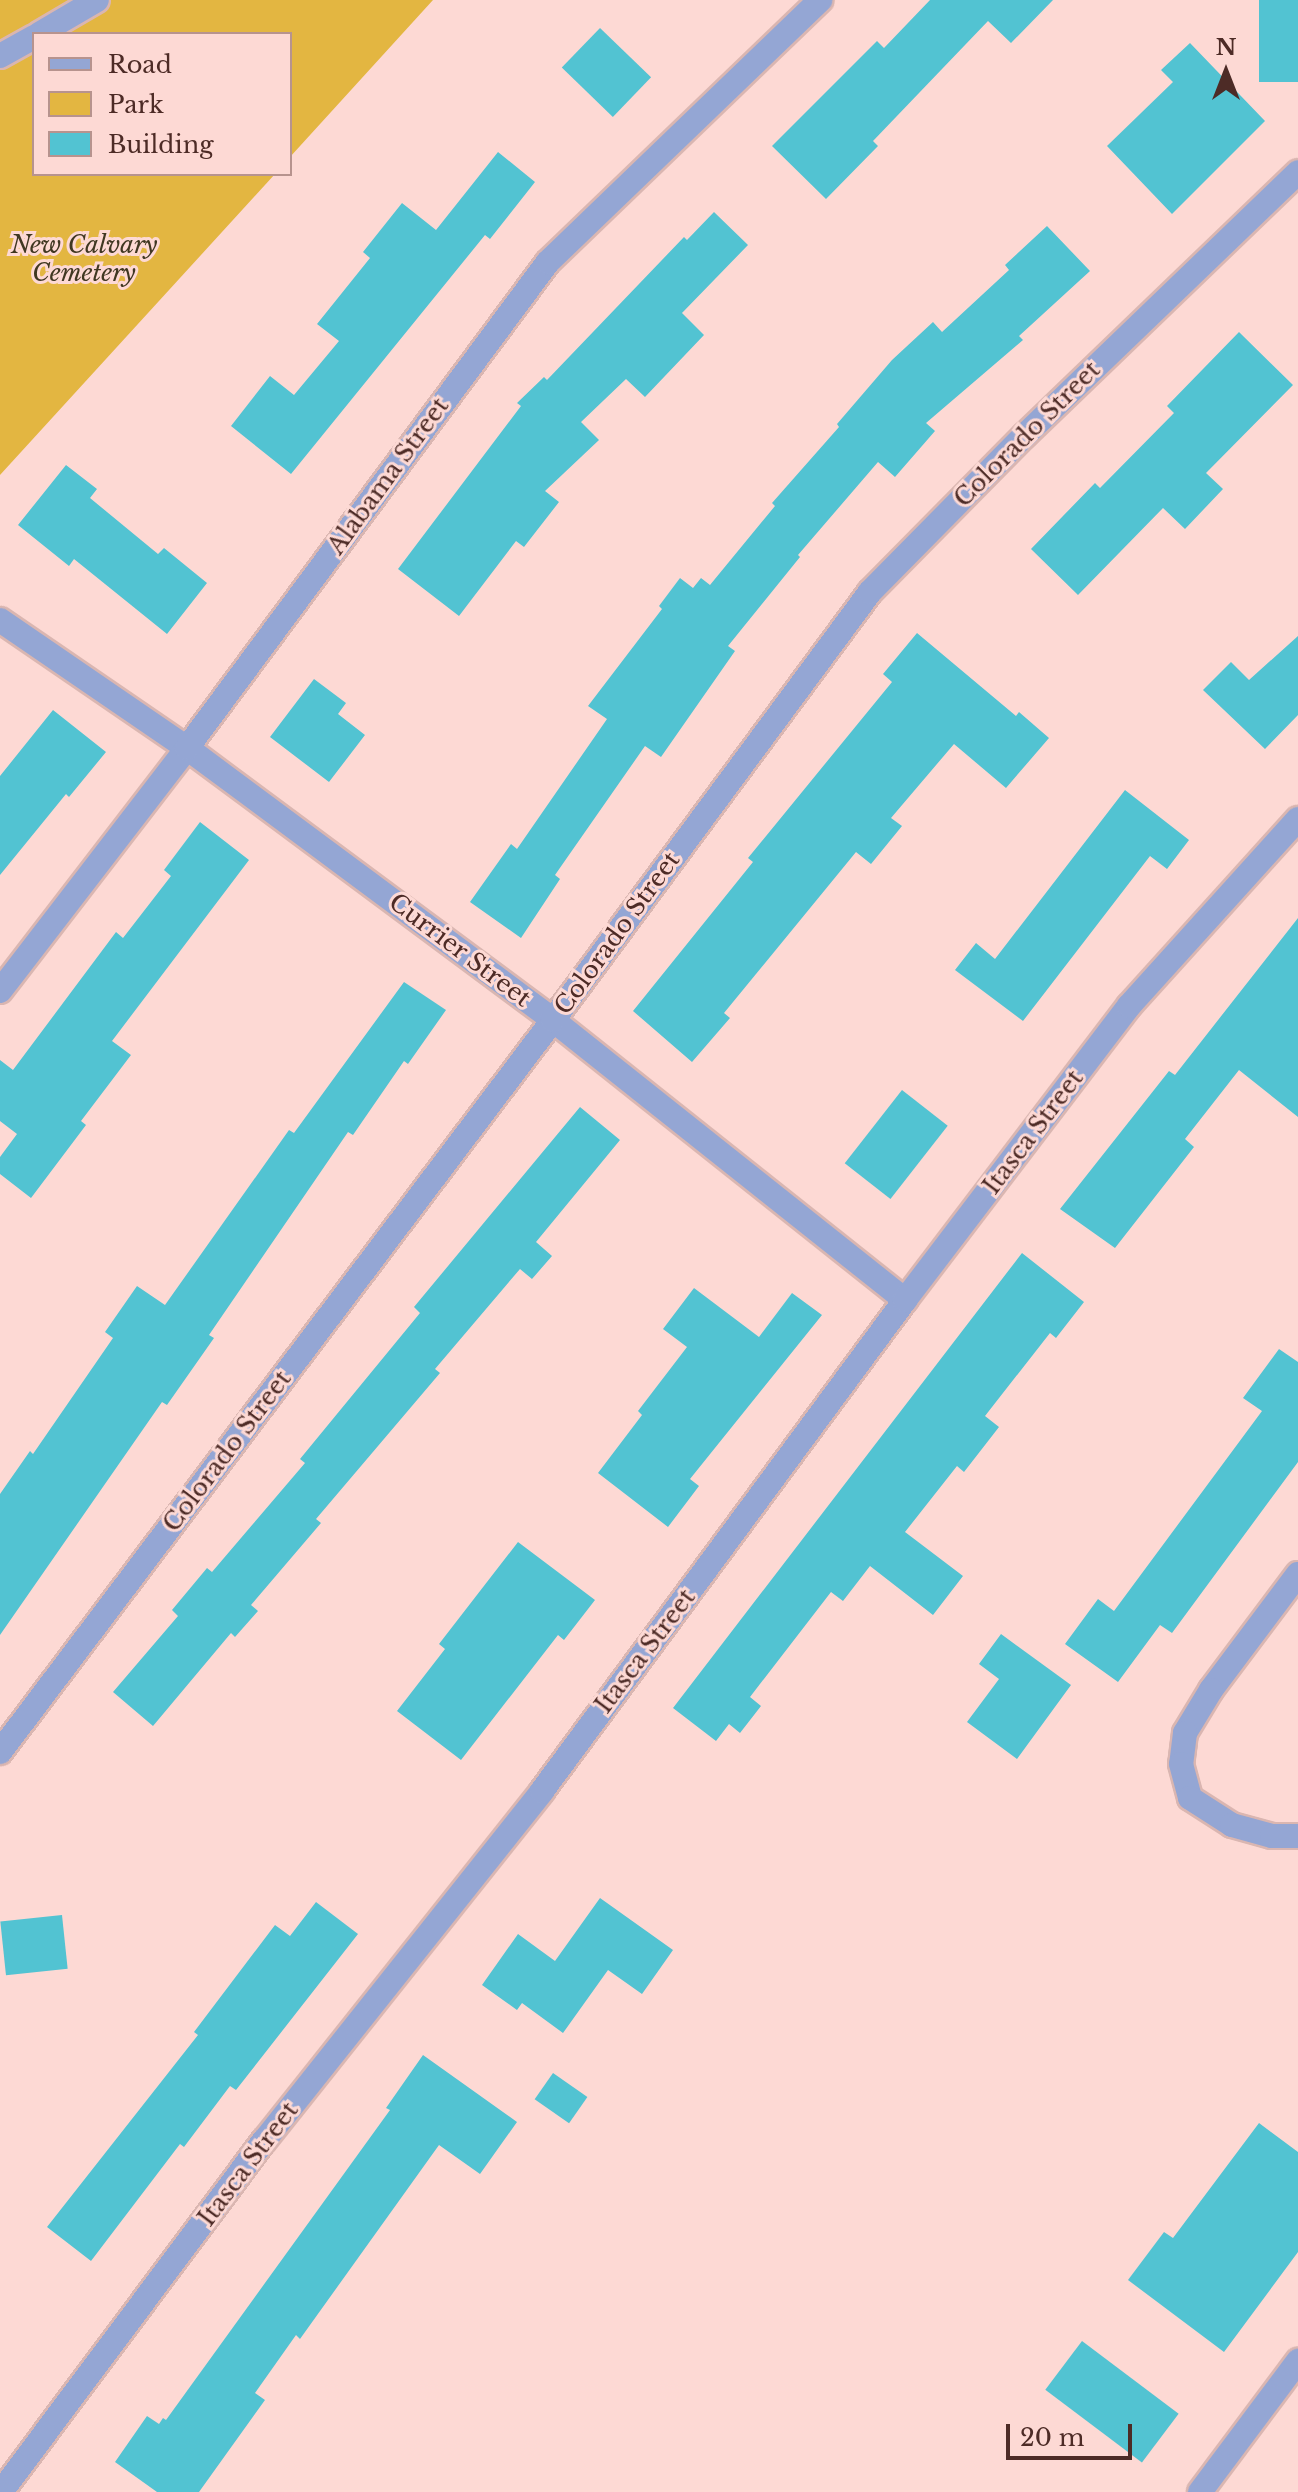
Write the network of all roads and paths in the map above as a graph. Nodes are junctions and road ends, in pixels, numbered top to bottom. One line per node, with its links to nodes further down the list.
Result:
1 (97, 0): 3 (street)
2 (820, 0): 8 (street, Alabama Street)
3 (41, 32)
4 (32, 37): 5 (street)
5 (0, 56)
6 (1298, 172): 11 (street, Colorado Street)
7 (0, 620): 8 (street, Currier Street)
8 (187, 748): 10 (street, Alabama Street); 11 (street, Currier Street)
9 (1298, 819): 12 (street, Itasca Street)
10 (0, 991)
11 (553, 1020): 12 (street, Currier Street); 14 (street, Colorado Street)
12 (905, 1300): 17 (street, Itasca Street)
13 (1298, 1574): 15 (street)
14 (0, 1752)
15 (1298, 1836)
16 (1298, 2361): 18 (street)
17 (1, 2492)
18 (1200, 2492)

